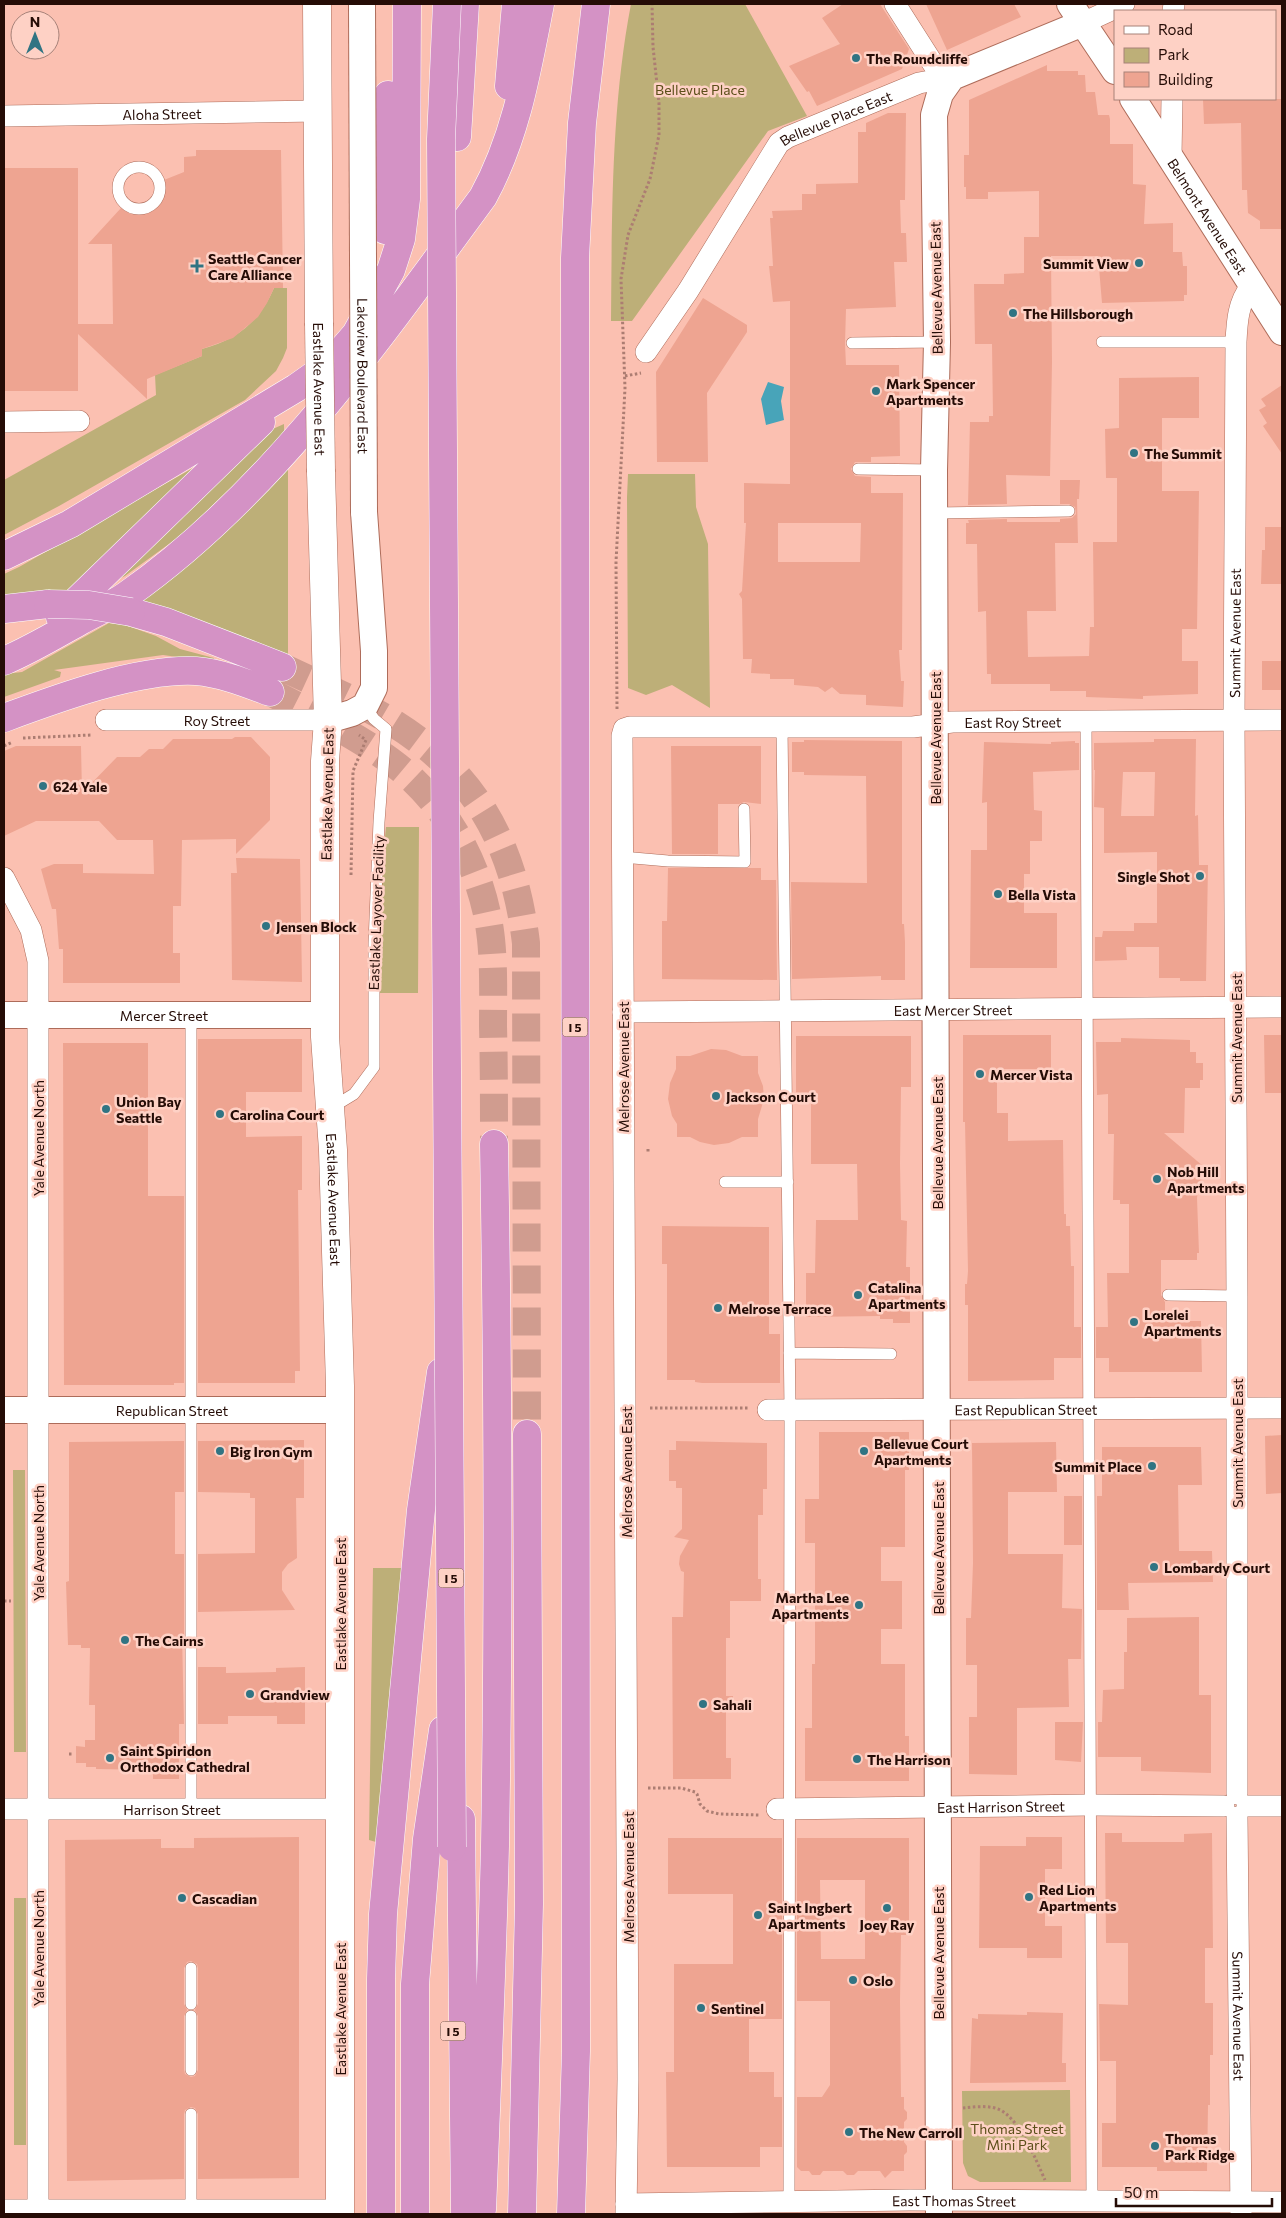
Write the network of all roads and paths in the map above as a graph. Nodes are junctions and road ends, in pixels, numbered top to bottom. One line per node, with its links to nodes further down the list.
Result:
1 (317, 4): 17 (main road, Eastlake Avenue East)
2 (362, 4): 41 (street, Lakeview Boulevard East, bridge)
3 (388, 4): 35 (highway)
4 (407, 4): 28 (highway)
5 (447, 4): 71 (highway, I 5, bridge)
6 (464, 4): 88 (highway)
7 (516, 4): 20 (highway)
8 (540, 4): 20 (highway)
9 (596, 4): 123 (highway, I 5)
10 (895, 4): 14 (street)
11 (1124, 4): 12 (street, Bellevue Place East)
12 (1076, 13): 13 (street); 14 (street, Bellevue Place East)
13 (1114, 70)
14 (952, 77): 24 (street, Bellevue Avenue East); 27 (street, Bellevue Place East)
15 (1134, 100): 19 (street, Belmont Avenue East)
16 (1172, 100): 19 (street)
17 (318, 111): 18 (street, Aloha Street); 43 (main road, Eastlake Avenue East, bridge)
18 (4, 116)
19 (1171, 156): 21 (street, Belmont Avenue East)
20 (502, 157): 38 (highway)
21 (1251, 286): 22 (street, Belmont Avenue East); 26 (street, Summit Avenue East)
22 (1282, 332)
23 (852, 342): 24 (lane)
24 (937, 342): 32 (street, Bellevue Avenue East)
25 (1102, 342): 26 (lane)
26 (1236, 342): 45 (street, Summit Avenue East)
27 (646, 352)
28 (296, 388): 35 (highway); 38 (highway)
29 (79, 421): 30 (street)
30 (4, 422)
31 (858, 469): 32 (lane)
32 (934, 470): 34 (street, Bellevue Avenue East)
33 (1068, 511): 34 (lane)
34 (936, 512): 47 (street, Bellevue Avenue East)
35 (34, 541): 36 (highway)
36 (4, 556)
37 (4, 608): 39 (highway, bridge)
38 (14, 657)
39 (282, 667)
40 (270, 692): 42 (highway)
41 (365, 706): 43 (street); 65 (lane, Eastlake Layover Facility)
42 (4, 718)
43 (328, 720): 49 (street, Roy Street); 64 (main road, Eastlake Avenue East)
44 (1086, 720): 45 (street, East Roy Street); 47 (street, East Roy Street); 57 (lane)
45 (1234, 720): 46 (street, East Roy Street); 56 (street, Summit Avenue East)
46 (1282, 720)
47 (935, 724): 48 (street, East Roy Street); 59 (street, Bellevue Avenue East)
48 (782, 727): 50 (street, East Roy Street); 58 (lane)
49 (102, 728): 51 (path)
50 (624, 729): 53 (street, Melrose Avenue East)
51 (4, 746)
52 (744, 808): 53 (lane)
53 (622, 857): 60 (street, Melrose Avenue East)
54 (4, 878): 62 (street, Yale Avenue North)
55 (1282, 1007): 56 (street, East Mercer Street)
56 (1236, 1008): 57 (street, East Mercer Street); 70 (street, Summit Avenue East)
57 (1086, 1009): 59 (street, East Mercer Street); 84 (lane)
58 (786, 1010): 59 (street, East Mercer Street); 60 (street, East Mercer Street); 68 (lane)
59 (936, 1011): 83 (street, Bellevue Avenue East)
60 (623, 1012): 112 (street, Melrose Avenue East)
61 (4, 1015): 62 (street, Mercer Street)
62 (38, 1015): 63 (street, Mercer Street); 79 (street, Yale Avenue North)
63 (191, 1015): 64 (street, Mercer Street); 80 (lane)
64 (325, 1015): 65 (main road, Eastlake Avenue East)
65 (330, 1108): 81 (main road, Eastlake Avenue East)
66 (494, 1144): 121 (highway)
67 (725, 1182): 68 (lane)
68 (788, 1182): 72 (lane)
69 (1168, 1295): 70 (lane)
70 (1237, 1296): 77 (street, Summit Avenue East)
71 (450, 1309): 117 (highway, bridge); 119 (highway, I 5, bridge)
72 (789, 1353): 73 (lane); 82 (lane)
73 (891, 1354)
74 (650, 1408): 76 (path)
75 (1282, 1408): 77 (street, East Republican Street)
76 (762, 1409): 82 (street, East Republican Street)
77 (1238, 1409): 84 (street, East Republican Street); 91 (street, Summit Avenue East)
78 (4, 1410): 79 (street, Republican Street)
79 (38, 1410): 80 (street, Republican Street); 96 (street, Yale Avenue North)
80 (191, 1410): 81 (street, Republican Street); 97 (lane)
81 (340, 1410): 98 (main road, Eastlake Avenue East)
82 (790, 1410): 83 (street, East Republican Street); 94 (lane)
83 (938, 1410): 84 (street, East Republican Street); 93 (street, Bellevue Avenue East)
84 (1090, 1410): 90 (lane)
85 (527, 1434): 122 (highway)
86 (4, 1601): 87 (path)
87 (11, 1601)
88 (459, 1622): 118 (highway); 120 (highway)
89 (642, 1788): 99 (path)
90 (1090, 1805): 91 (street, East Harrison Street); 93 (street, East Harrison Street); 107 (lane)
91 (1236, 1806): 92 (street, East Harrison Street); 111 (street, Summit Avenue East)
92 (1282, 1806)
93 (938, 1807): 94 (street, East Harrison Street); 110 (street, Bellevue Avenue East)
94 (784, 1809): 108 (lane)
95 (4, 1810): 96 (street, Harrison Street)
96 (38, 1810): 97 (street, Harrison Street); 115 (street, Yale Avenue North)
97 (191, 1810): 98 (street, Harrison Street)
98 (340, 1810): 116 (main road, Eastlake Avenue East)
99 (756, 1814)
100 (191, 1968): 101 (lane)
101 (191, 2004)
102 (191, 2016): 103 (lane)
103 (191, 2070)
104 (963, 2108): 106 (path)
105 (191, 2114): 114 (lane)
106 (1048, 2185)
107 (1092, 2200): 110 (street, East Thomas Street); 111 (street, East Thomas Street)
108 (789, 2201): 110 (street, East Thomas Street); 112 (street, East Thomas Street)
109 (1282, 2202): 111 (street, East Thomas Street)
110 (938, 2207)
111 (1241, 2208)
112 (626, 2209)
113 (4, 2210): 115 (street)
114 (191, 2210): 115 (street); 116 (street)
115 (38, 2212)
116 (340, 2212)
117 (381, 2214)
118 (415, 2214)
119 (454, 2214)
120 (465, 2214)
121 (482, 2214)
122 (522, 2214)
123 (572, 2214)

